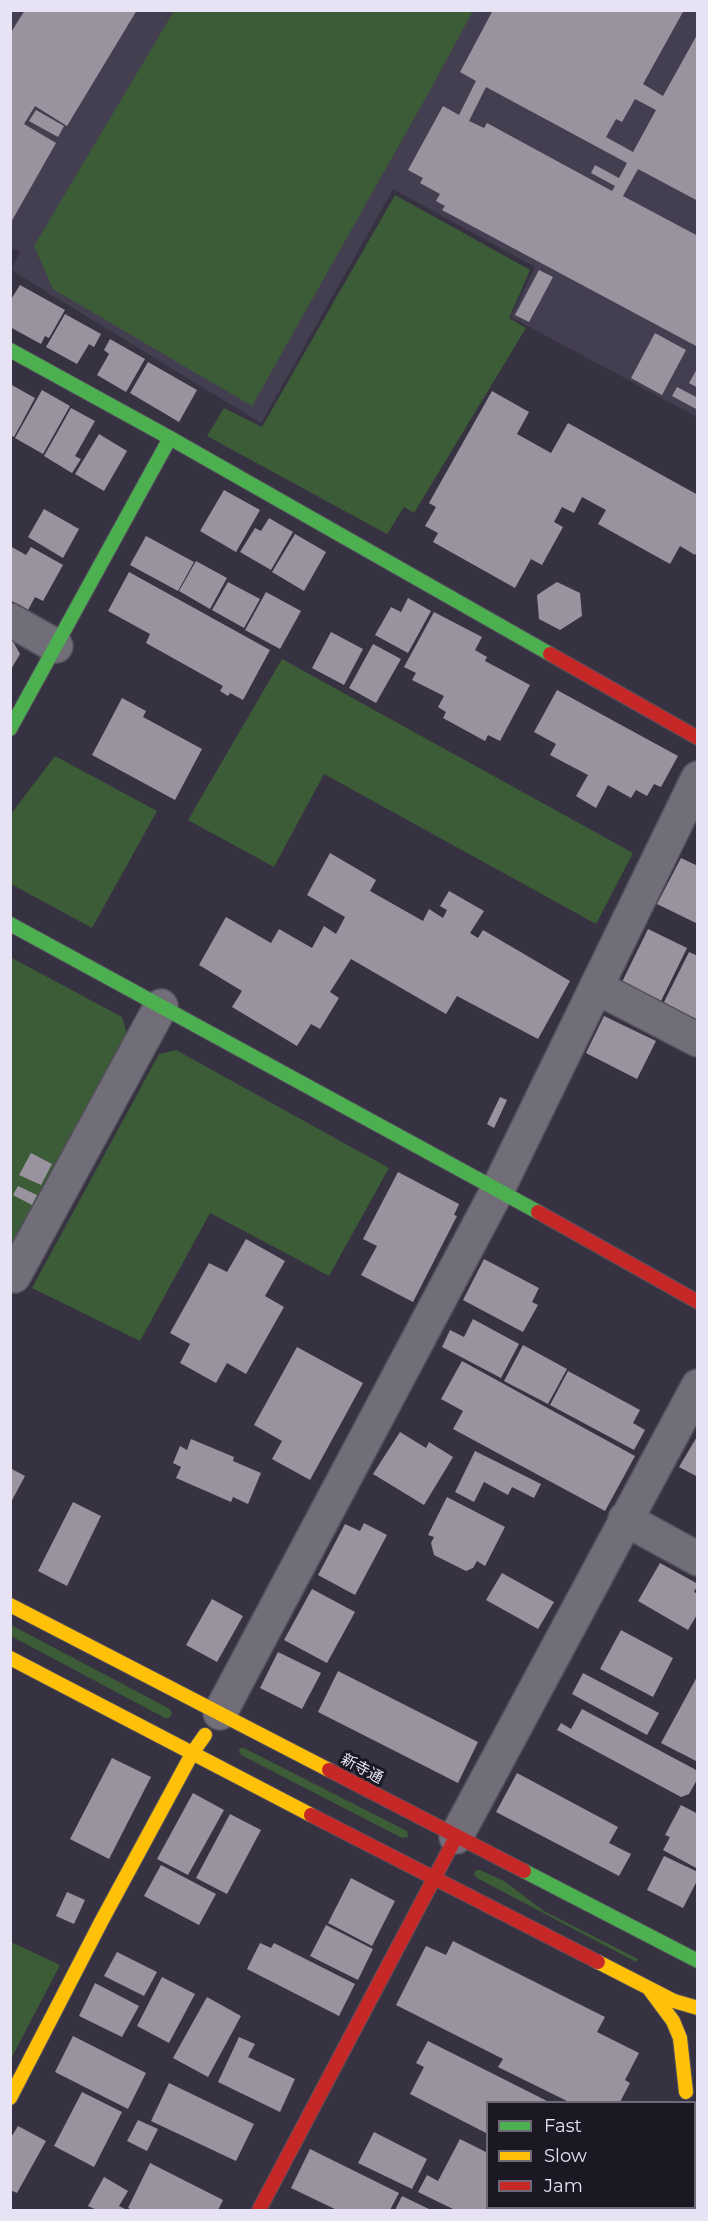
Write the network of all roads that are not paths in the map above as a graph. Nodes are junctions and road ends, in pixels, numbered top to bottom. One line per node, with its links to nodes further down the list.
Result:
1 (10, 350): 2 (street)
2 (170, 438): 4 (street); 6 (street)
3 (10, 620): 4 (street)
4 (56, 646): 5 (street)
5 (10, 729)
6 (698, 738)
7 (698, 778): 9 (street)
8 (10, 924): 10 (street)
9 (596, 987): 11 (street); 12 (street)
10 (161, 1006): 12 (street); 13 (street)
11 (698, 1040)
12 (498, 1189): 14 (street); 20 (street)
13 (10, 1275)
14 (698, 1302)
15 (698, 1386): 16 (street)
16 (625, 1520): 17 (street); 22 (street)
17 (698, 1559)
18 (10, 1605): 20 (street, 新寺通)
19 (10, 1658): 21 (street)
20 (220, 1713): 21 (street); 22 (street, 新寺通)
21 (193, 1752): 23 (street); 28 (street)
22 (456, 1837): 23 (street); 24 (street, 新寺通)
23 (434, 1879): 25 (street); 30 (street)
24 (697, 1962)
25 (648, 1988): 26 (street); 29 (street)
26 (698, 2008)
27 (698, 2073): 29 (street)
28 (10, 2098)
29 (683, 2098)
30 (259, 2211)

